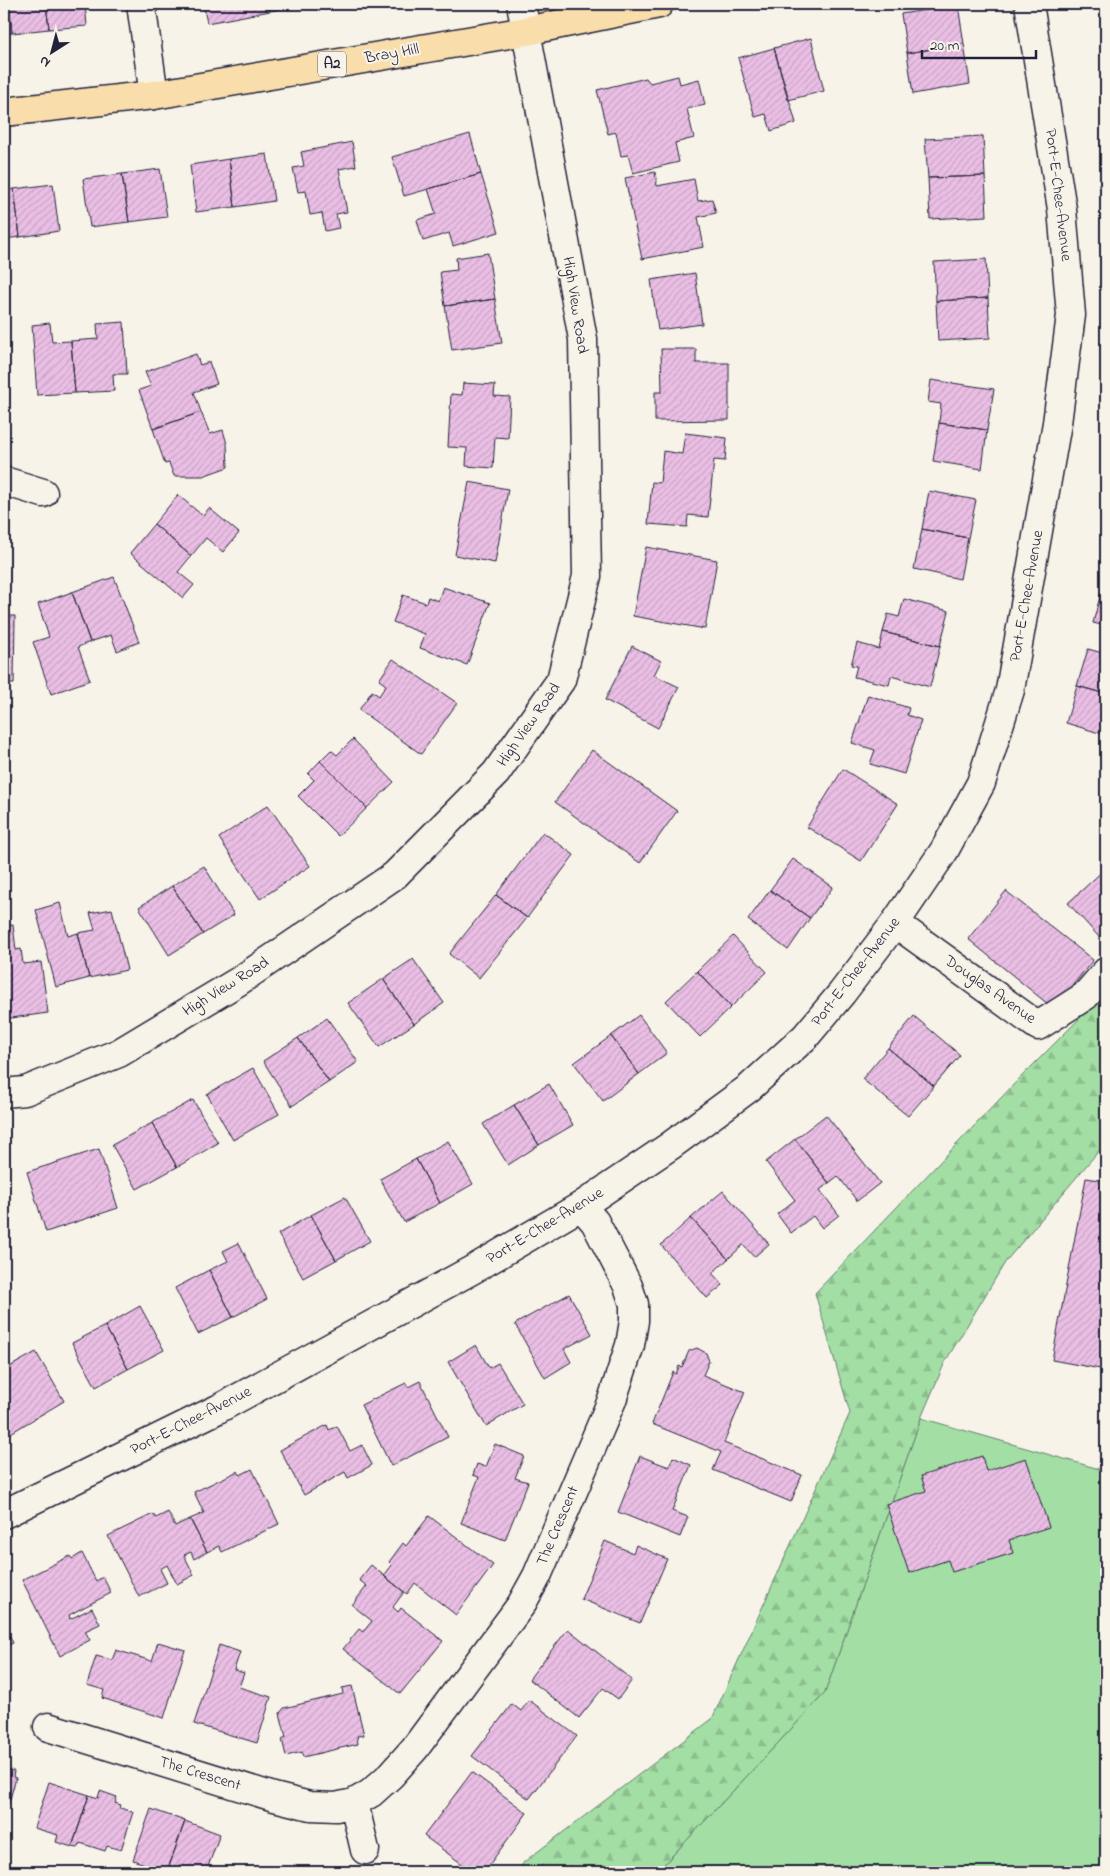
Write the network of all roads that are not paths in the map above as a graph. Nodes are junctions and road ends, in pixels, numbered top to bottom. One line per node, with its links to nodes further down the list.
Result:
1 (141, 4): 6 (street)
2 (521, 4): 5 (street, High View Road)
3 (659, 4): 5 (highway, Bray Hill / A2)
4 (1029, 4): 10 (street, Port-E-Chee-Avenue)
5 (526, 31): 6 (highway, Bray Hill / A2); 12 (street, High View Road)
6 (154, 95): 7 (highway, Bray Hill / A2)
7 (4, 112)
8 (4, 481): 9 (street)
9 (43, 493)
10 (895, 923): 11 (street, Douglas Avenue); 13 (street, Port-E-Chee-Avenue)
11 (1106, 972)
12 (4, 1093)
13 (581, 1206): 14 (street, Port-E-Chee-Avenue); 16 (street, The Crescent)
14 (4, 1514)
15 (48, 1727): 16 (street, The Crescent)
16 (354, 1803): 17 (street)
17 (365, 1850)

